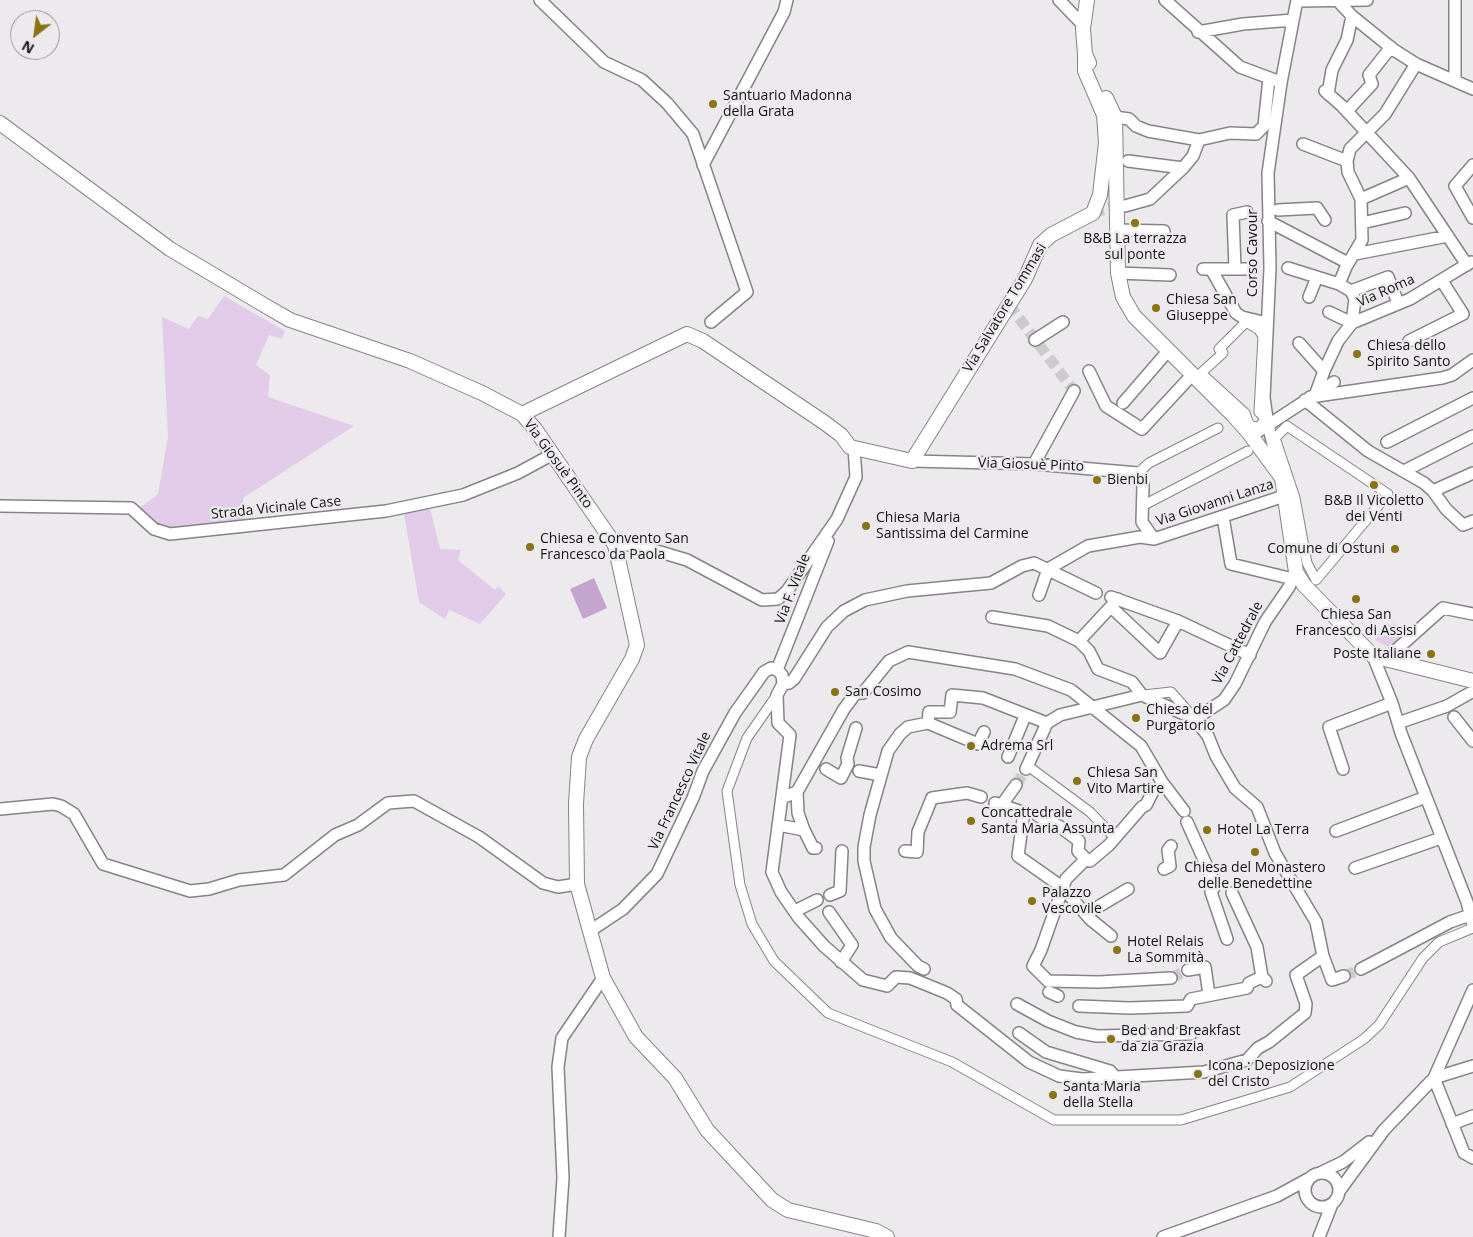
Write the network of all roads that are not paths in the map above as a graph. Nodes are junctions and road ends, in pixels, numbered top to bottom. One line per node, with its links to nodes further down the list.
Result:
1 (540, 0): 29 (street)
2 (787, 0): 29 (street)
3 (1059, 0): 12 (street)
4 (1087, 0): 12 (street, Via Salvatore Tommasi)
5 (1165, 0): 13 (street)
6 (1296, 0): 7 (street); 11 (street, Corso Cavour)
7 (1339, 0): 8 (street); 10 (street)
8 (1367, 0)
9 (1456, 0): 18 (street)
10 (1352, 16): 14 (street); 21 (street)
11 (1293, 20): 13 (street); 19 (street, Corso Cavour)
12 (1084, 26): 15 (street, Via Salvatore Tommasi)
13 (1198, 32): 17 (street)
14 (1391, 47): 16 (street); 21 (street)
15 (1085, 54): 22 (street); 86 (street, Via Salvatore Tommasi)
16 (1416, 64): 18 (street); 24 (street)
17 (1269, 78): 19 (street); 25 (street)
18 (1455, 81): 20 (street)
19 (1281, 83): 40 (street, Corso Cavour)
20 (1473, 89)
21 (1347, 111): 24 (street)
22 (1115, 117): 25 (street); 42 (street)
23 (0, 123): 77 (street)
24 (1366, 131): 28 (street); 32 (street)
25 (1199, 140): 31 (street)
26 (1303, 144): 28 (street)
27 (1128, 161): 31 (street)
28 (1347, 161): 33 (street)
29 (703, 165): 59 (street)
30 (1473, 165): 38 (street)
31 (1183, 168): 34 (street)
32 (1409, 178): 33 (street); 44 (street)
33 (1361, 199): 41 (street)
34 (1125, 206)
35 (1278, 210): 39 (street)
36 (1247, 212): 49 (street)
37 (1405, 213): 41 (street)
38 (1473, 218)
39 (1325, 220)
40 (1268, 221): 45 (street); 62 (street, Corso Cavour)
41 (1362, 223): 45 (street)
42 (1117, 230): 43 (street); 50 (street)
43 (1164, 231)
44 (1448, 236): 45 (street); 46 (street)
45 (1352, 258): 54 (street)
46 (1470, 263): 53 (street, Via Roma)
47 (1250, 268): 49 (street)
48 (1288, 268): 52 (street)
49 (1235, 269): 62 (street)
50 (1118, 273): 51 (street); 67 (street)
51 (1170, 275)
52 (1317, 277): 54 (street); 56 (street)
53 (1442, 281): 57 (street, Via Roma); 65 (street)
54 (1339, 284): 55 (street)
55 (1351, 291): 57 (street); 63 (street)
56 (1309, 297)
57 (1398, 303): 63 (street, Via Roma)
58 (1329, 312): 63 (street)
59 (710, 322)
60 (1063, 322): 64 (street)
61 (1246, 322): 61 (street)
62 (1268, 323): 78 (street, Corso Cavour)
63 (1352, 323): 70 (street, Via Roma)
64 (1035, 340)
65 (1409, 341)
66 (1300, 344): 70 (street)
67 (1168, 351): 71 (street); 76 (street)
68 (1473, 360): 74 (street)
69 (1089, 371): 71 (street)
70 (1324, 371): 74 (street, Via Roma)
71 (1192, 375): 80 (street)
72 (1334, 382): 74 (street)
73 (1074, 392): 87 (street)
74 (1311, 396): 78 (street); 88 (street)
75 (1473, 398): 82 (street)
76 (1123, 403)
77 (522, 414): 83 (street, Via Giosuè Pinto); 85 (street, Via Giosuè Pinto)
78 (1268, 425): 80 (street); 91 (street, Corso Cavour)
79 (1218, 428): 89 (street)
80 (1249, 433): 91 (street)
81 (1473, 436): 88 (street)
82 (1387, 442)
83 (854, 448): 86 (street, Via Giosuè Pinto); 97 (street)
84 (1248, 451): 95 (street)
85 (552, 454): 94 (street, Strada Vicinale Case); 100 (street, Via Giosuè Pinto)
86 (912, 461): 87 (street, Via Giosuè Pinto)
87 (1034, 464): 89 (street, Via Giosuè Pinto)
88 (1404, 471): 92 (street)
89 (1138, 473): 95 (street)
90 (1473, 473): 92 (street)
91 (1282, 478): 93 (street)
92 (1433, 491): 98 (street)
93 (1284, 496): 96 (street, Via Giovanni Lanza); 102 (street)
94 (0, 506)
95 (1142, 506): 99 (street)
96 (1223, 516): 99 (street, Via Giovanni Lanza); 102 (street)
97 (837, 519): 100 (street); 112 (street, Via F. Vitale)
98 (1468, 523)
99 (1154, 539): 101 (street, Via Giovanni Lanza)
100 (615, 545): 154 (street)
101 (1048, 569): 103 (street); 104 (street); 113 (street)
102 (1299, 571): 102 (street); 110 (street, Via Cattedrale); 111 (street)
103 (1096, 592)
104 (1039, 595)
105 (1114, 601): 108 (street); 108 (street); 109 (street)
106 (1473, 614): 111 (street)
107 (992, 618): 109 (street)
108 (1178, 621): 110 (street)
109 (1079, 641): 116 (street)
110 (1250, 655): 121 (street, Via Cattedrale)
111 (1379, 658): 114 (street); 117 (street)
112 (777, 670): 113 (street); 165 (street, Via Francesco Vitale)
113 (783, 684): 115 (street)
114 (1471, 687): 123 (street)
115 (777, 695): 137 (street); 164 (street)
116 (1143, 695): 118 (street); 121 (street)
117 (1392, 703): 123 (street); 131 (street)
118 (1091, 707): 122 (street); 136 (street); 167 (street)
119 (1025, 716): 122 (street); 124 (street); 128 (street)
120 (1454, 717): 127 (street)
121 (1195, 719): 168 (street)
122 (1047, 723): 129 (street)
123 (1398, 723): 139 (street)
124 (928, 724): 126 (street); 133 (street)
125 (856, 728): 130 (street)
126 (984, 732)
127 (1472, 738)
128 (1008, 757)
129 (1027, 768): 145 (street)
130 (826, 769)
131 (1343, 769)
132 (859, 771): 133 (street)
133 (881, 775): 149 (street)
134 (1016, 785): 155 (street)
135 (1153, 791): 145 (street)
136 (797, 792): 137 (street); 143 (street)
137 (784, 797): 142 (street)
138 (981, 797): 150 (street)
139 (1426, 797): 144 (street); 146 (street)
140 (0, 809): 154 (street)
141 (1038, 816): 151 (street)
142 (778, 826): 143 (street); 161 (street)
143 (804, 830): 148 (street)
144 (1336, 831)
145 (1114, 837): 151 (street)
146 (1441, 838): 152 (street); 160 (street)
147 (1171, 846): 153 (street)
148 (816, 848)
149 (864, 850): 158 (street); 170 (street)
150 (905, 851)
151 (1086, 859): 155 (street)
152 (1355, 868)
153 (1164, 869)
154 (577, 884): 165 (street)
155 (1062, 887): 163 (street); 175 (street)
156 (1128, 889): 163 (street)
157 (1232, 894): 177 (street)
158 (830, 895)
159 (816, 900): 161 (street)
160 (1470, 901): 164 (street)
161 (796, 911): 169 (street)
162 (829, 912): 169 (street)
163 (1086, 914): 166 (street)
164 (1472, 922): 171 (street)
165 (590, 931): 174 (street)
166 (1111, 936)
167 (1226, 938)
168 (1323, 956): 173 (street); 183 (street)
169 (841, 962): 183 (street)
170 (924, 969)
171 (1361, 969)
172 (1188, 970): 177 (street)
173 (1344, 976)
174 (603, 978): 197 (street); 198 (street)
175 (1171, 978)
176 (1473, 990): 184 (street)
177 (1209, 995): 179 (street)
178 (1017, 1004): 181 (street)
179 (1079, 1006)
180 (1019, 1033): 183 (street)
181 (1191, 1034)
182 (1473, 1066): 184 (street)
183 (1115, 1077)
184 (1434, 1078): 186 (street); 187 (street)
185 (1473, 1116): 186 (street)
186 (1452, 1124): 188 (street)
187 (1384, 1130): 189 (street); 191 (street)
188 (1473, 1158)
189 (1322, 1172): 190 (street); 191 (street)
190 (1308, 1179): 192 (street); 193 (street)
191 (1340, 1190): 194 (street)
192 (1277, 1196): 193 (street); 199 (street)
193 (1308, 1200): 195 (street)
194 (1332, 1204): 195 (street); 196 (street)
195 (1320, 1207): 196 (street)
196 (1325, 1222): 200 (street)
197 (559, 1237)
198 (887, 1237)
199 (1162, 1237)
200 (1319, 1237)

